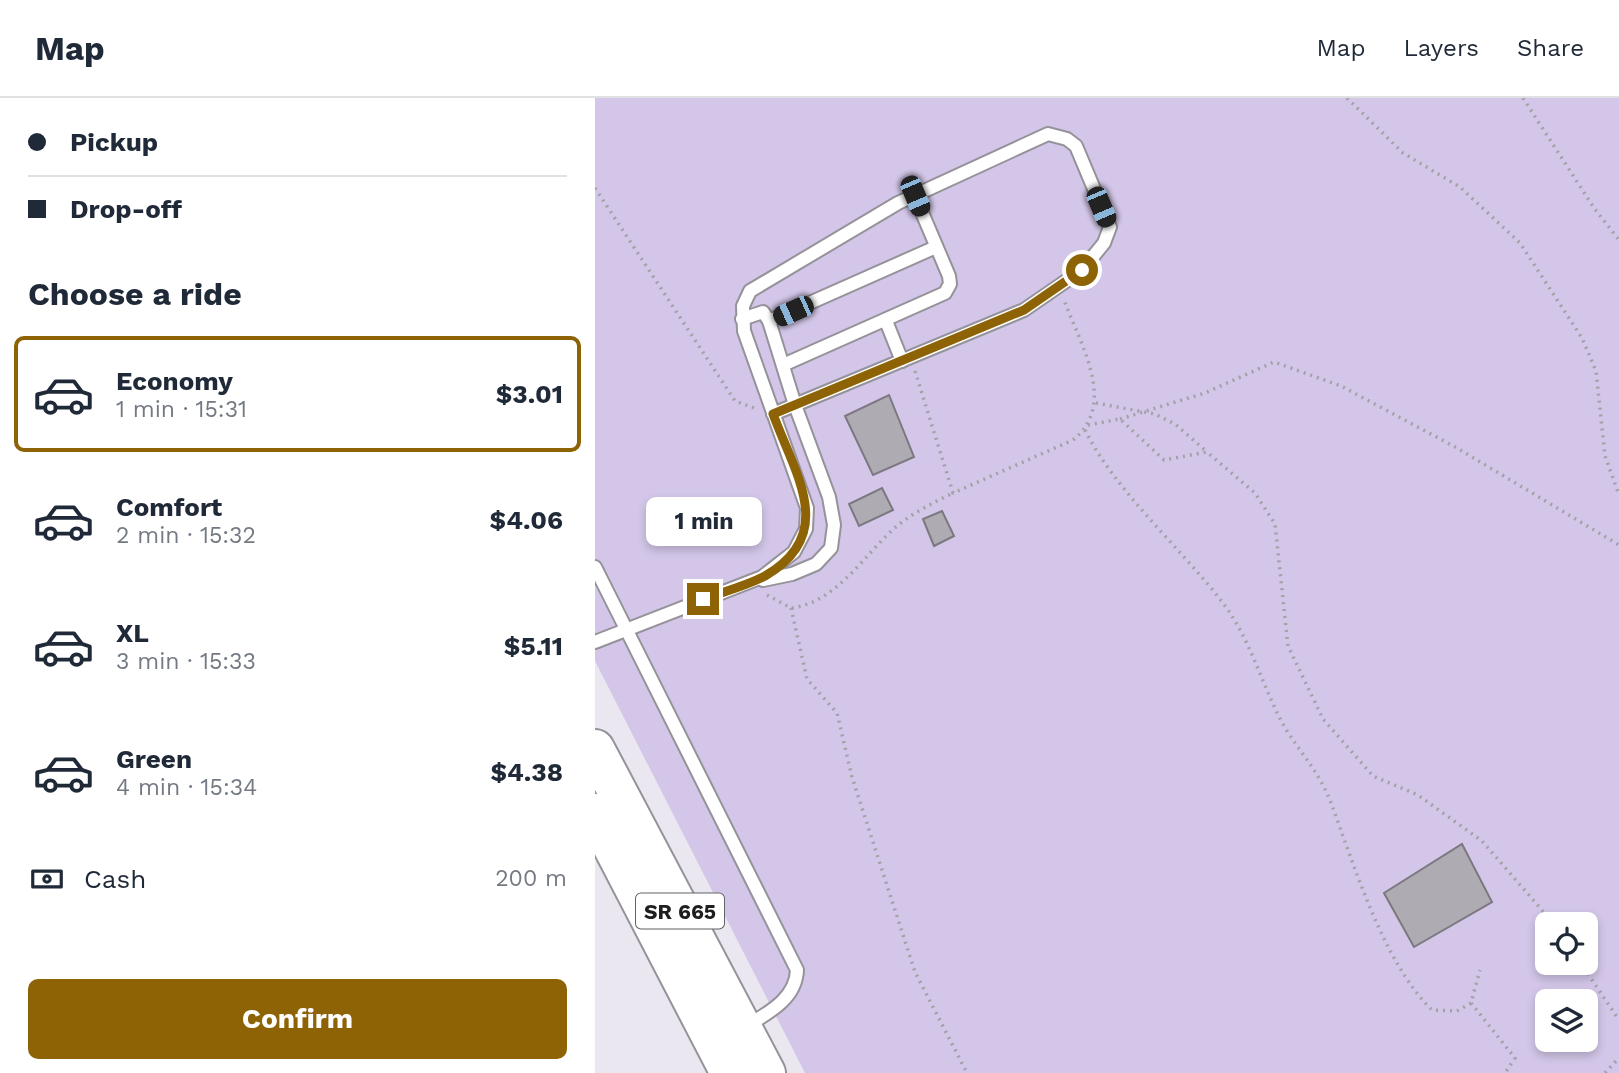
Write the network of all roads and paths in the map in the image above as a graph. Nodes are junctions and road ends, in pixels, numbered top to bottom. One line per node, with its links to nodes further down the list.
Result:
1 (1347, 98): 21 (path)
2 (1523, 98): 5 (path)
3 (595, 188): 16 (path)
4 (915, 196): 6 (lane); 7 (lane); 8 (lane)
5 (1619, 240)
6 (936, 247): 9 (lane); 10 (lane)
7 (1059, 285): 11 (lane); 13 (path)
8 (742, 319): 9 (lane); 16 (lane)
9 (769, 321): 12 (lane)
10 (886, 321): 11 (lane); 12 (lane)
11 (906, 359): 14 (lane); 20 (path)
12 (783, 365): 14 (lane)
13 (1096, 403): 15 (path); 18 (path)
14 (795, 405): 16 (lane); 24 (lane)
15 (1145, 412): 17 (path); 19 (path); 22 (path)
16 (773, 414): 24 (lane)
17 (1120, 419): 18 (path); 19 (path)
18 (1087, 428): 20 (path); 33 (path)
19 (1207, 452): 30 (path)
20 (953, 493): 25 (path)
21 (1619, 495)
22 (1619, 545)
23 (595, 567): 26 (lane)
24 (749, 582): 25 (path); 26 (lane)
25 (791, 608): 39 (path)
26 (627, 629): 27 (lane); 35 (lane)
27 (595, 642)
28 (595, 749): 35 (highway, SR 665)
29 (595, 813): 37 (highway, SR 665)
30 (1544, 912)
31 (1480, 970): 33 (path)
32 (1589, 975): 34 (path)
33 (1471, 1003): 40 (path)
34 (1619, 1020)
35 (742, 1029): 38 (highway, SR 665)
36 (1619, 1058): 41 (path)
37 (730, 1073)
38 (765, 1073)
39 (967, 1073)
40 (1505, 1073)
41 (1605, 1073)

